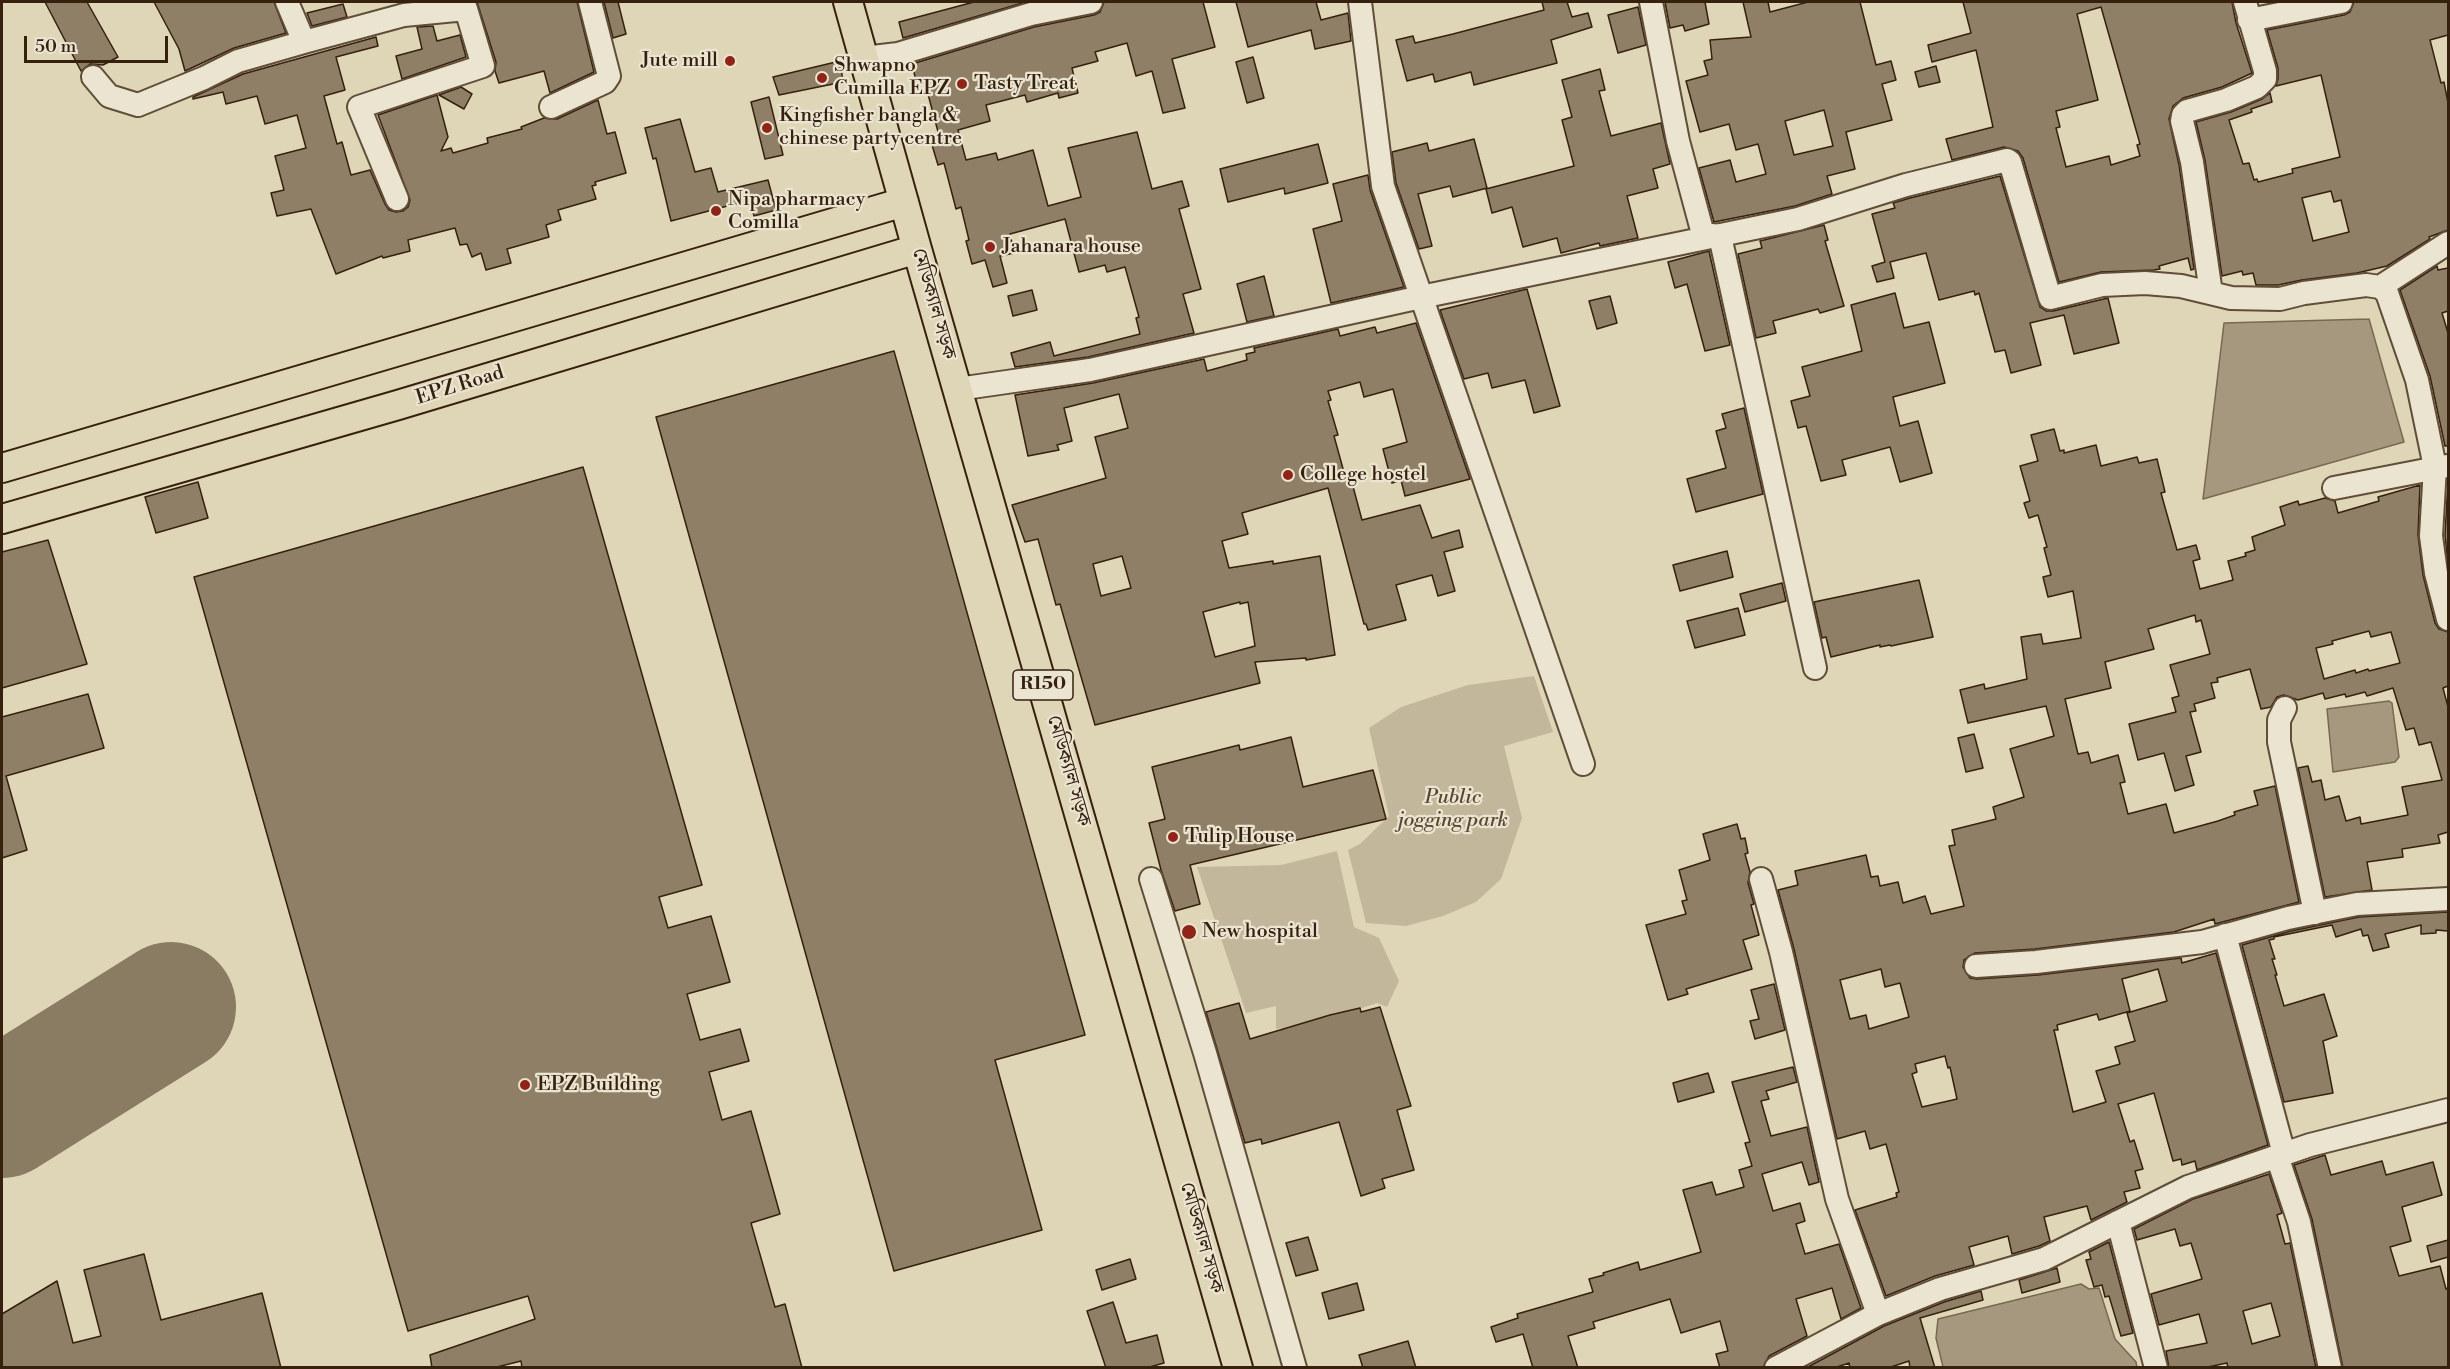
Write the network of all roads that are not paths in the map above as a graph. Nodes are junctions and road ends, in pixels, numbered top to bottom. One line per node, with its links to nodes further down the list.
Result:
1 (287, 2): 9 (street)
2 (590, 2): 12 (street)
3 (848, 2): 10 (main road, মেডিক্যাল সড়ক / R150)
4 (1091, 2): 10 (street)
5 (1360, 2): 20 (street)
6 (1651, 2): 15 (street)
7 (2341, 2): 8 (street)
8 (2247, 11): 19 (street)
9 (304, 42): 11 (street); 13 (street)
10 (864, 58): 14 (main road, মেডিক্যাল সড়ক / R150)
11 (93, 77)
12 (551, 107)
13 (397, 199)
14 (904, 202): 17 (main road, মেডিক্যাল সড়ক / R150); 23 (main road)
15 (1720, 236): 19 (street); 20 (street); 27 (street)
16 (2448, 243): 18 (street)
17 (917, 249): 21 (main road, মেডিক্যাল সড়ক / R150); 25 (main road, EPZ Road)
18 (2380, 287): 19 (street); 22 (street)
19 (2211, 293)
20 (1421, 297): 21 (street); 29 (street)
21 (958, 389): 40 (main road, মেডিক্যাল সড়ক / R150)
22 (2442, 467): 24 (street); 26 (street)
23 (2, 468)
24 (2334, 488)
25 (2, 519)
26 (2448, 619)
27 (1815, 668)
28 (2285, 708): 33 (street)
29 (1583, 764)
30 (1151, 879): 41 (street)
31 (1761, 879): 39 (street)
32 (2448, 899): 33 (street)
33 (2315, 913): 34 (street)
34 (2225, 935): 35 (street); 37 (street)
35 (1976, 966)
36 (2448, 1110): 37 (street)
37 (2281, 1155): 38 (street); 44 (street)
38 (2118, 1222): 39 (street); 43 (street)
39 (1878, 1314): 42 (street)
40 (1238, 1368)
41 (1295, 1368)
42 (1776, 1368)
43 (2156, 1368)
44 (2330, 1368)

